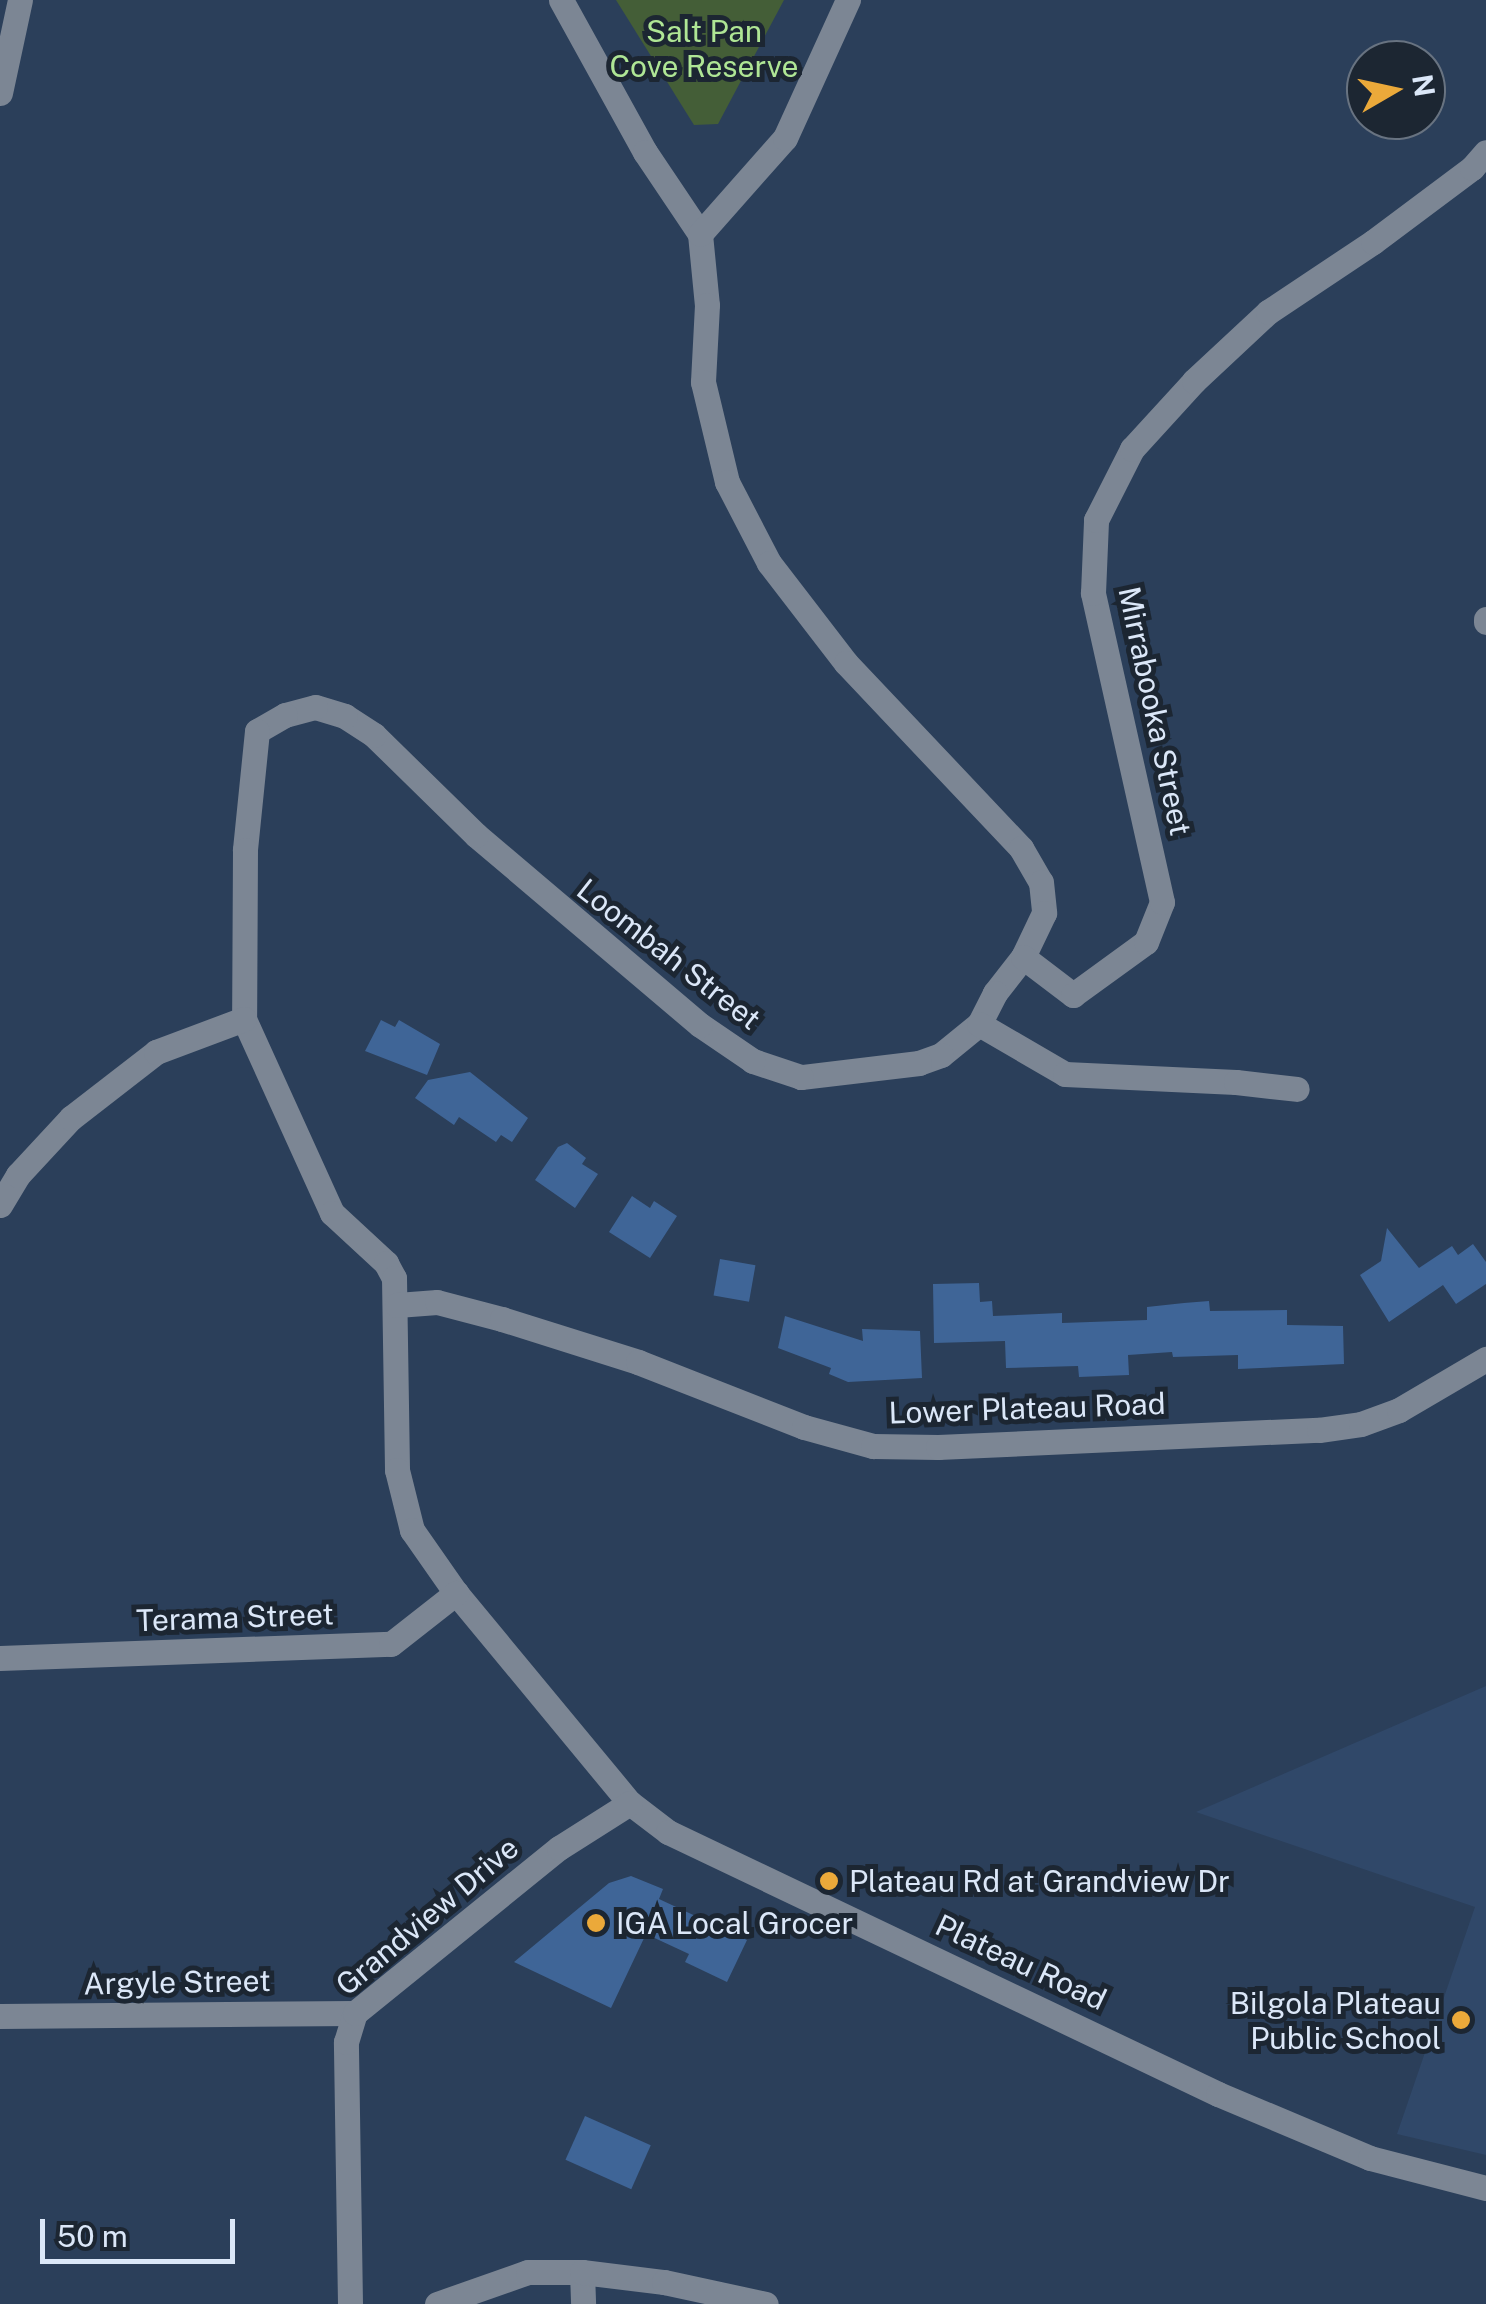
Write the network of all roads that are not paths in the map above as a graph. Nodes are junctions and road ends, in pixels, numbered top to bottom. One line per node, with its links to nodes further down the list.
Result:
1 (20, 0): 4 (street)
2 (562, 0): 6 (street)
3 (848, 0): 6 (street)
4 (0, 92)
5 (1486, 152): 7 (street, Mirrabooka Street)
6 (700, 234): 7 (street, Loombah Street)
7 (1023, 956): 9 (street, Loombah Street)
8 (244, 1019): 9 (street, Loombah Street); 11 (street); 12 (street, Loombah Street)
9 (979, 1024): 10 (street)
10 (1296, 1090)
11 (0, 1206)
12 (397, 1305): 13 (street, Lower Plateau Road); 14 (street, Plateau Road)
13 (1486, 1359)
14 (456, 1593): 15 (street, Terama Street); 16 (street, Plateau Road)
15 (0, 1658)
16 (630, 1803): 17 (street, Grandview Drive); 19 (street, Plateau Road)
17 (355, 2012): 18 (street, Argyle Street); 21 (street, Grandview Drive)
18 (0, 2016)
19 (1486, 2188)
20 (582, 2272): 22 (street); 23 (street); 24 (street)
21 (350, 2304)
22 (437, 2304)
23 (583, 2304)
24 (766, 2304)

